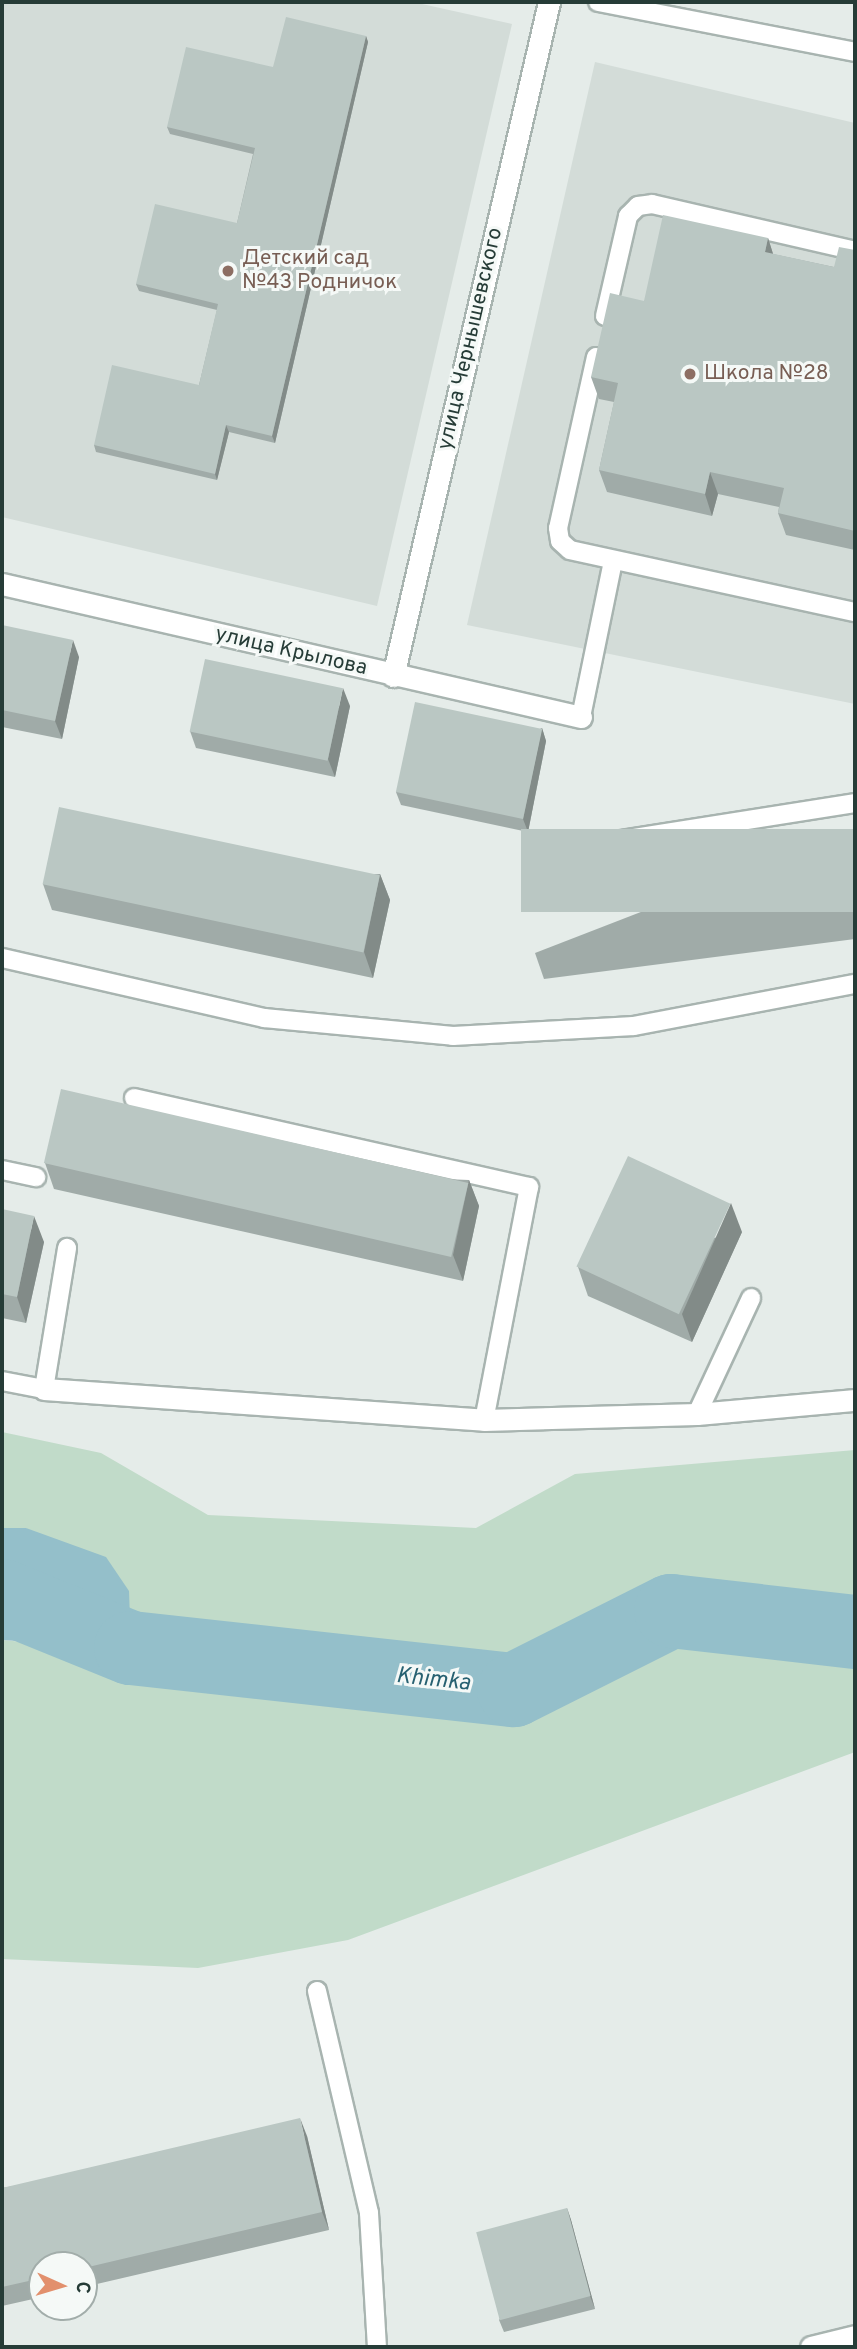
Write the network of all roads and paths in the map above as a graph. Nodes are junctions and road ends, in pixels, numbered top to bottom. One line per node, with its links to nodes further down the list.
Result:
1 (549, 2): 8 (street, улица Чернышевского)
2 (608, 3): 3 (lane)
3 (855, 52)
4 (855, 251): 5 (lane)
5 (613, 561): 7 (lane); 9 (lane)
6 (2, 584): 8 (street, улица Крылова)
7 (855, 612)
8 (393, 676): 9 (street, улица Крылова)
9 (581, 718)
10 (855, 803): 11 (lane)
11 (621, 840)
12 (2, 958): 13 (lane)
13 (855, 984)
14 (134, 1098): 23 (lane)
15 (2, 1170): 16 (lane)
16 (36, 1177)
17 (67, 1248): 20 (lane)
18 (751, 1298): 22 (lane)
19 (2, 1381): 20 (lane)
20 (44, 1389): 23 (street)
21 (855, 1400): 22 (street)
22 (698, 1414): 23 (street)
23 (484, 1420)
24 (317, 1991): 26 (lane)
25 (855, 2336): 27 (street)
26 (377, 2347)
27 (811, 2347)

